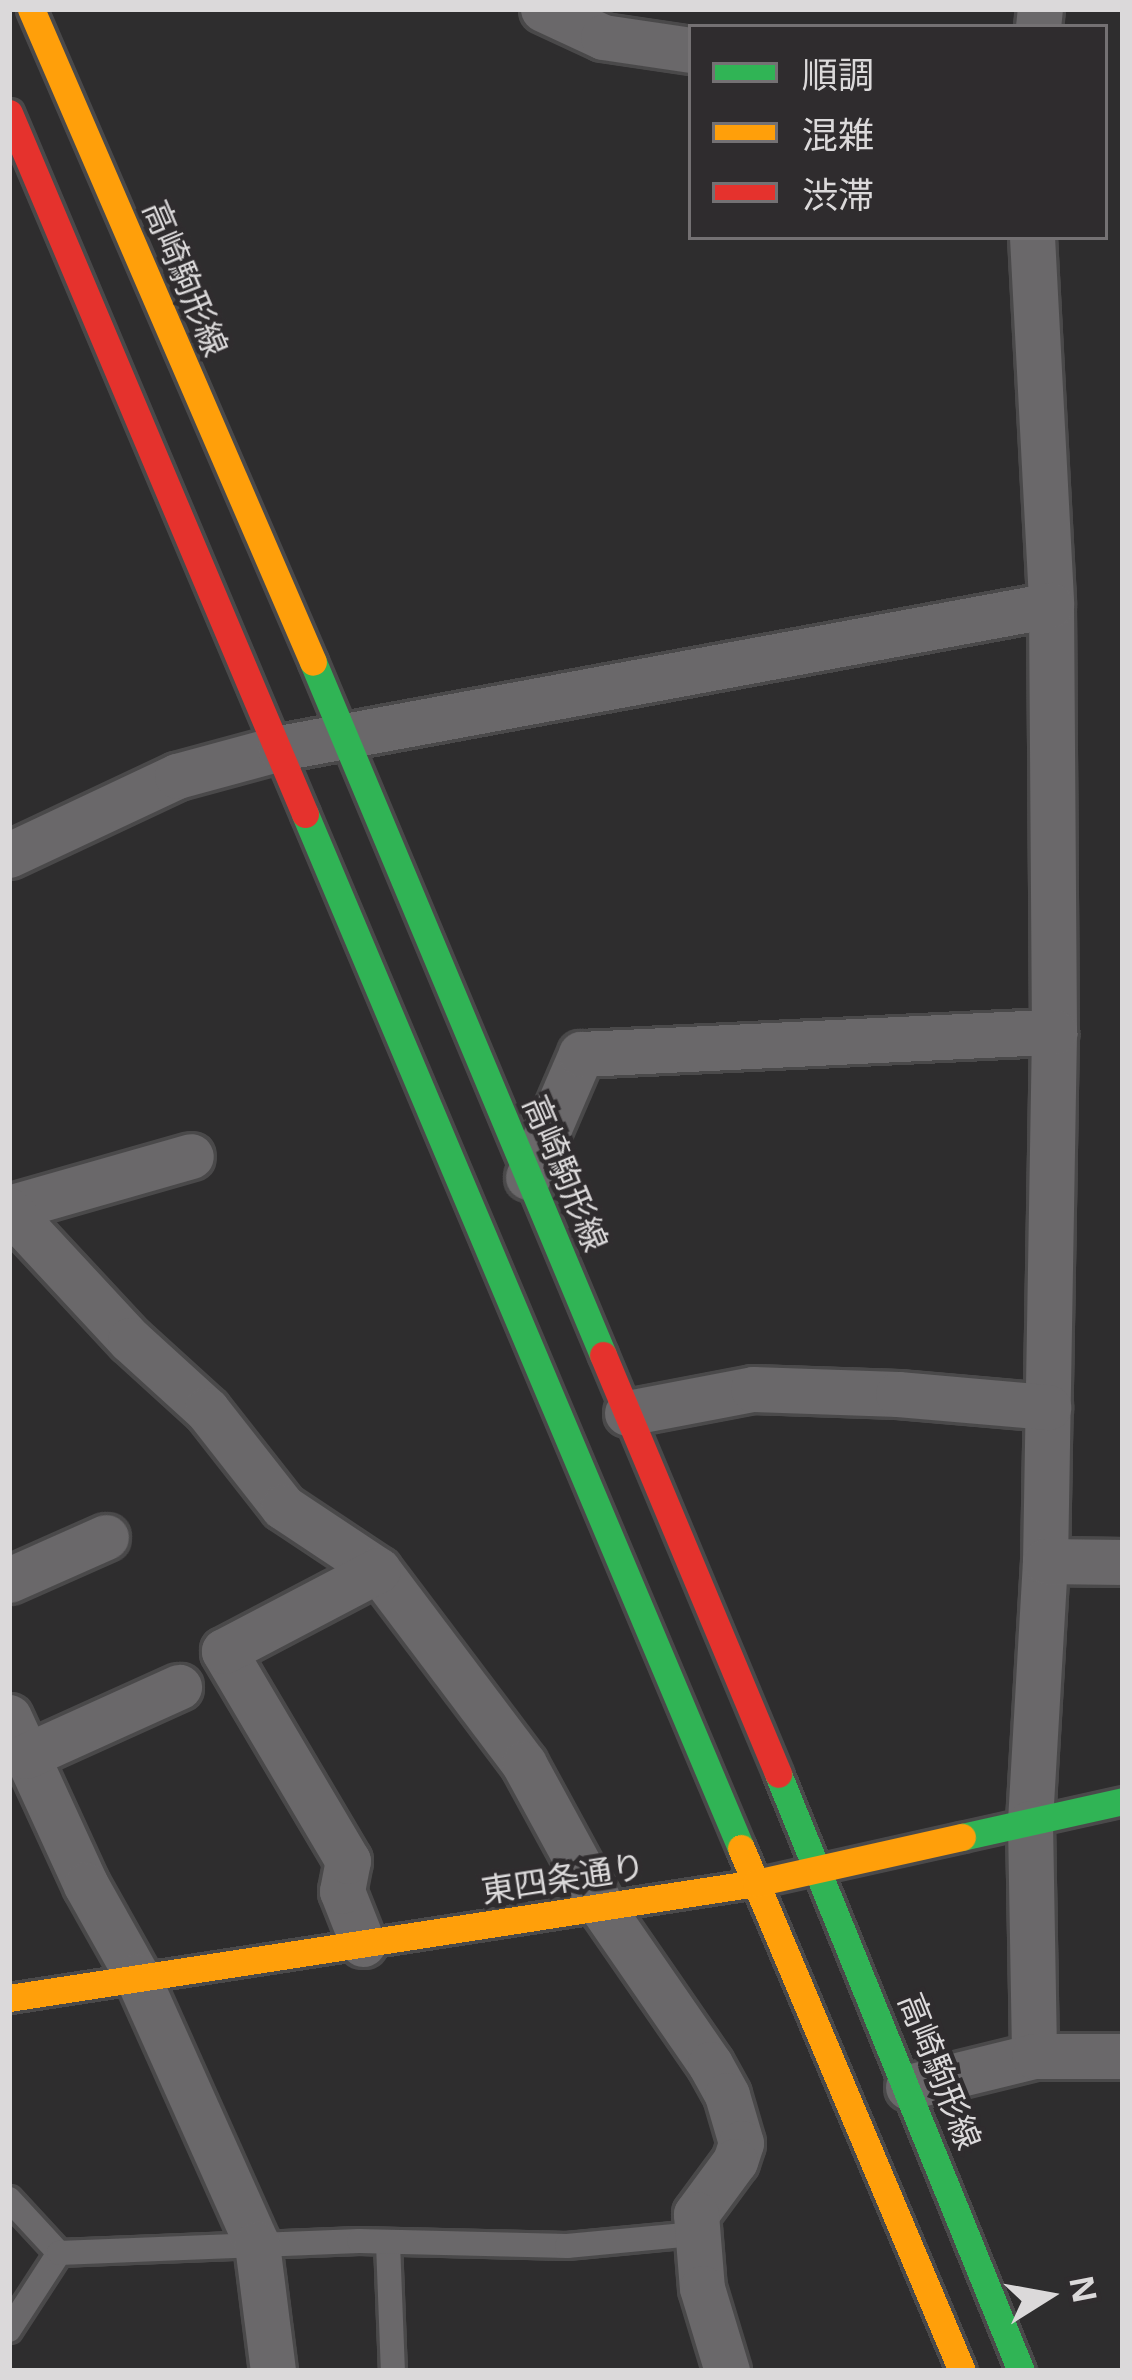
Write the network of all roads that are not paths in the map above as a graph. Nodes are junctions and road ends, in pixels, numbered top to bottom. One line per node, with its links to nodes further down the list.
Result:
1 (31, 9): 7 (main road, 高崎駒形線)
2 (543, 9): 3 (street)
3 (688, 50)
4 (9, 113): 8 (main road)
5 (1032, 240): 6 (street)
6 (1051, 605): 7 (street); 10 (street)
7 (344, 735): 8 (street); 12 (main road, 高崎駒形線)
8 (280, 748): 9 (street); 26 (main road)
9 (14, 840)
10 (1054, 1032): 12 (street); 14 (street)
11 (191, 1156): 13 (street)
12 (528, 1177): 15 (main road, 高崎駒形線)
13 (9, 1209): 19 (street)
14 (1048, 1407): 15 (street); 17 (street)
15 (628, 1413): 25 (main road, 高崎駒形線)
16 (106, 1537): 20 (street)
17 (1045, 1561): 18 (street); 24 (street)
18 (1123, 1562)
19 (378, 1570): 27 (street); 28 (street)
20 (9, 1580)
21 (179, 1687): 22 (street)
22 (18, 1736): 29 (street)
23 (1123, 1801): 24 (main road, 東四条通り)
24 (1030, 1823): 25 (main road, 東四条通り); 31 (street)
25 (818, 1869): 26 (main road, 東四条通り); 33 (main road, 高崎駒形線)
26 (756, 1883): 27 (main road, 東四条通り); 43 (main road)
27 (603, 1909): 28 (main road, 東四条通り); 35 (street)
28 (363, 1944): 29 (main road, 東四条通り)
29 (137, 1976): 30 (main road, 東四条通り); 37 (street)
30 (9, 1998)
31 (1034, 2056): 32 (street); 33 (street)
32 (1123, 2056)
33 (908, 2087): 44 (main road, 高崎駒形線)
34 (9, 2199): 38 (lane)
35 (695, 2234): 36 (lane); 42 (street)
36 (388, 2243): 37 (lane); 41 (lane)
37 (257, 2244): 38 (lane); 40 (street)
38 (59, 2253): 39 (lane)
39 (9, 2330)
40 (274, 2371)
41 (393, 2371)
42 (727, 2371)
43 (962, 2371)
44 (1021, 2371)

